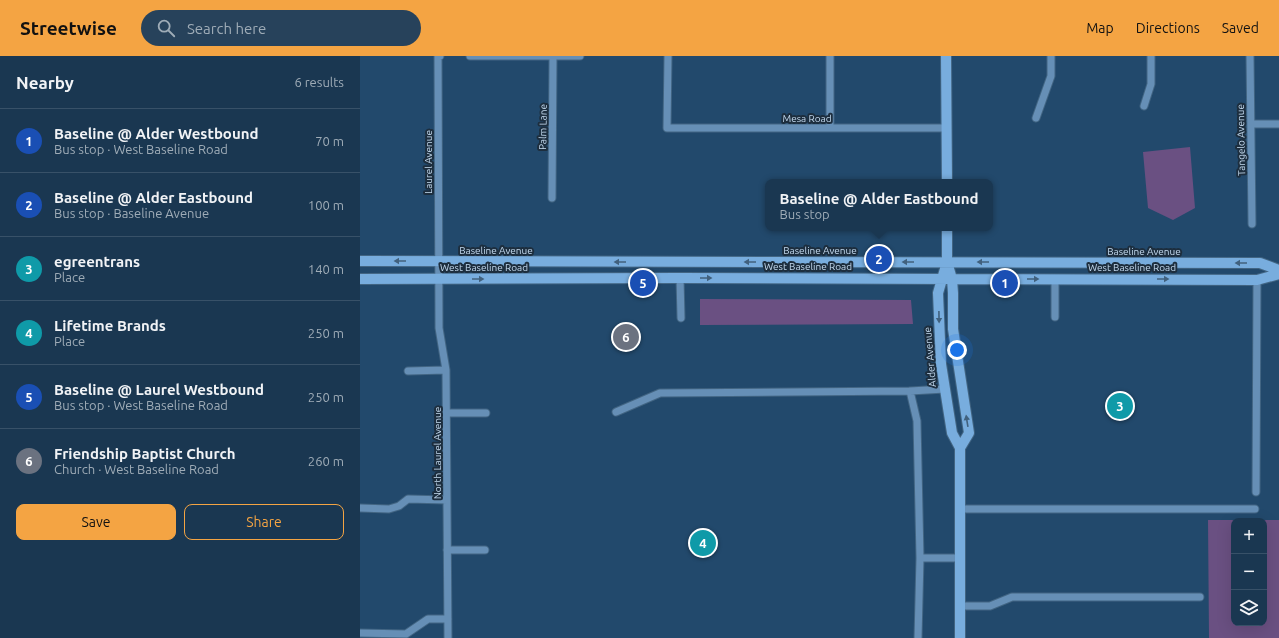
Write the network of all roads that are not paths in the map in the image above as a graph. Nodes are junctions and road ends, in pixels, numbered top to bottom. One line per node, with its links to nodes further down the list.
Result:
1 (439, 56): 23 (street, Laurel Avenue)
2 (470, 56): 3 (street)
3 (553, 56): 4 (street); 18 (street, Palm Lane)
4 (580, 56)
5 (668, 56): 15 (street, Mesa Road)
6 (830, 56): 15 (street)
7 (946, 56): 16 (main road)
8 (1051, 56): 12 (street)
9 (1151, 56): 11 (street)
10 (1250, 56): 13 (street, Tangelo Avenue)
11 (1144, 106)
12 (1036, 118)
13 (1251, 124): 14 (street); 19 (street, Tangelo Avenue)
14 (1279, 124)
15 (830, 128): 16 (street, Mesa Road)
16 (946, 128): 17 (main road)
17 (947, 179)
18 (552, 198)
19 (1252, 224)
20 (947, 231): 22 (main road, Alder Avenue)
21 (360, 261): 23 (main road, Baseline Avenue, one-way to 21)
22 (948, 262): 23 (main road, Baseline Avenue, one-way to 23); 24 (main road, Baseline Avenue, one-way to 22); 29 (main road, Alder Avenue)
23 (439, 265): 28 (street, North Laurel Avenue)
24 (1279, 270)
25 (1279, 274): 31 (main road, West Baseline Road)
26 (680, 278): 28 (main road, West Baseline Road, one-way to 26); 29 (main road, West Baseline Road, one-way to 29); 33 (street)
27 (360, 279): 28 (main road, West Baseline Road)
28 (439, 279): 34 (street, North Laurel Avenue)
29 (947, 279): 30 (main road, West Baseline Road, one-way to 30); 36 (main road, Alder Avenue, one-way to 36); 41 (main road, Alder Avenue, one-way to 29)
30 (1055, 279): 31 (main road, West Baseline Road, one-way to 31); 32 (street)
31 (1257, 280): 42 (street)
32 (1055, 317)
33 (681, 318)
34 (446, 370): 35 (street); 39 (street, North Laurel Avenue)
35 (408, 371)
36 (944, 389): 37 (street); 41 (main road, Alder Avenue)
37 (910, 391): 38 (street); 49 (street)
38 (616, 412)
39 (447, 413): 40 (street); 43 (street, North Laurel Avenue)
40 (486, 413)
41 (960, 448): 45 (main road, Alder Avenue)
42 (1256, 492)
43 (447, 500): 44 (street); 47 (street, North Laurel Avenue)
44 (360, 508)
45 (960, 509): 46 (street); 50 (main road, Alder Avenue)
46 (1255, 509)
47 (447, 550): 48 (street); 53 (street, North Laurel Avenue)
48 (485, 550)
49 (920, 558): 50 (street); 56 (street)
50 (960, 558): 52 (main road, Alder Avenue)
51 (1200, 597): 52 (street)
52 (960, 606): 57 (main road, Alder Avenue)
53 (448, 619): 54 (street); 55 (street, North Laurel Avenue)
54 (360, 633)
55 (448, 638)
56 (918, 638)
57 (960, 638)

